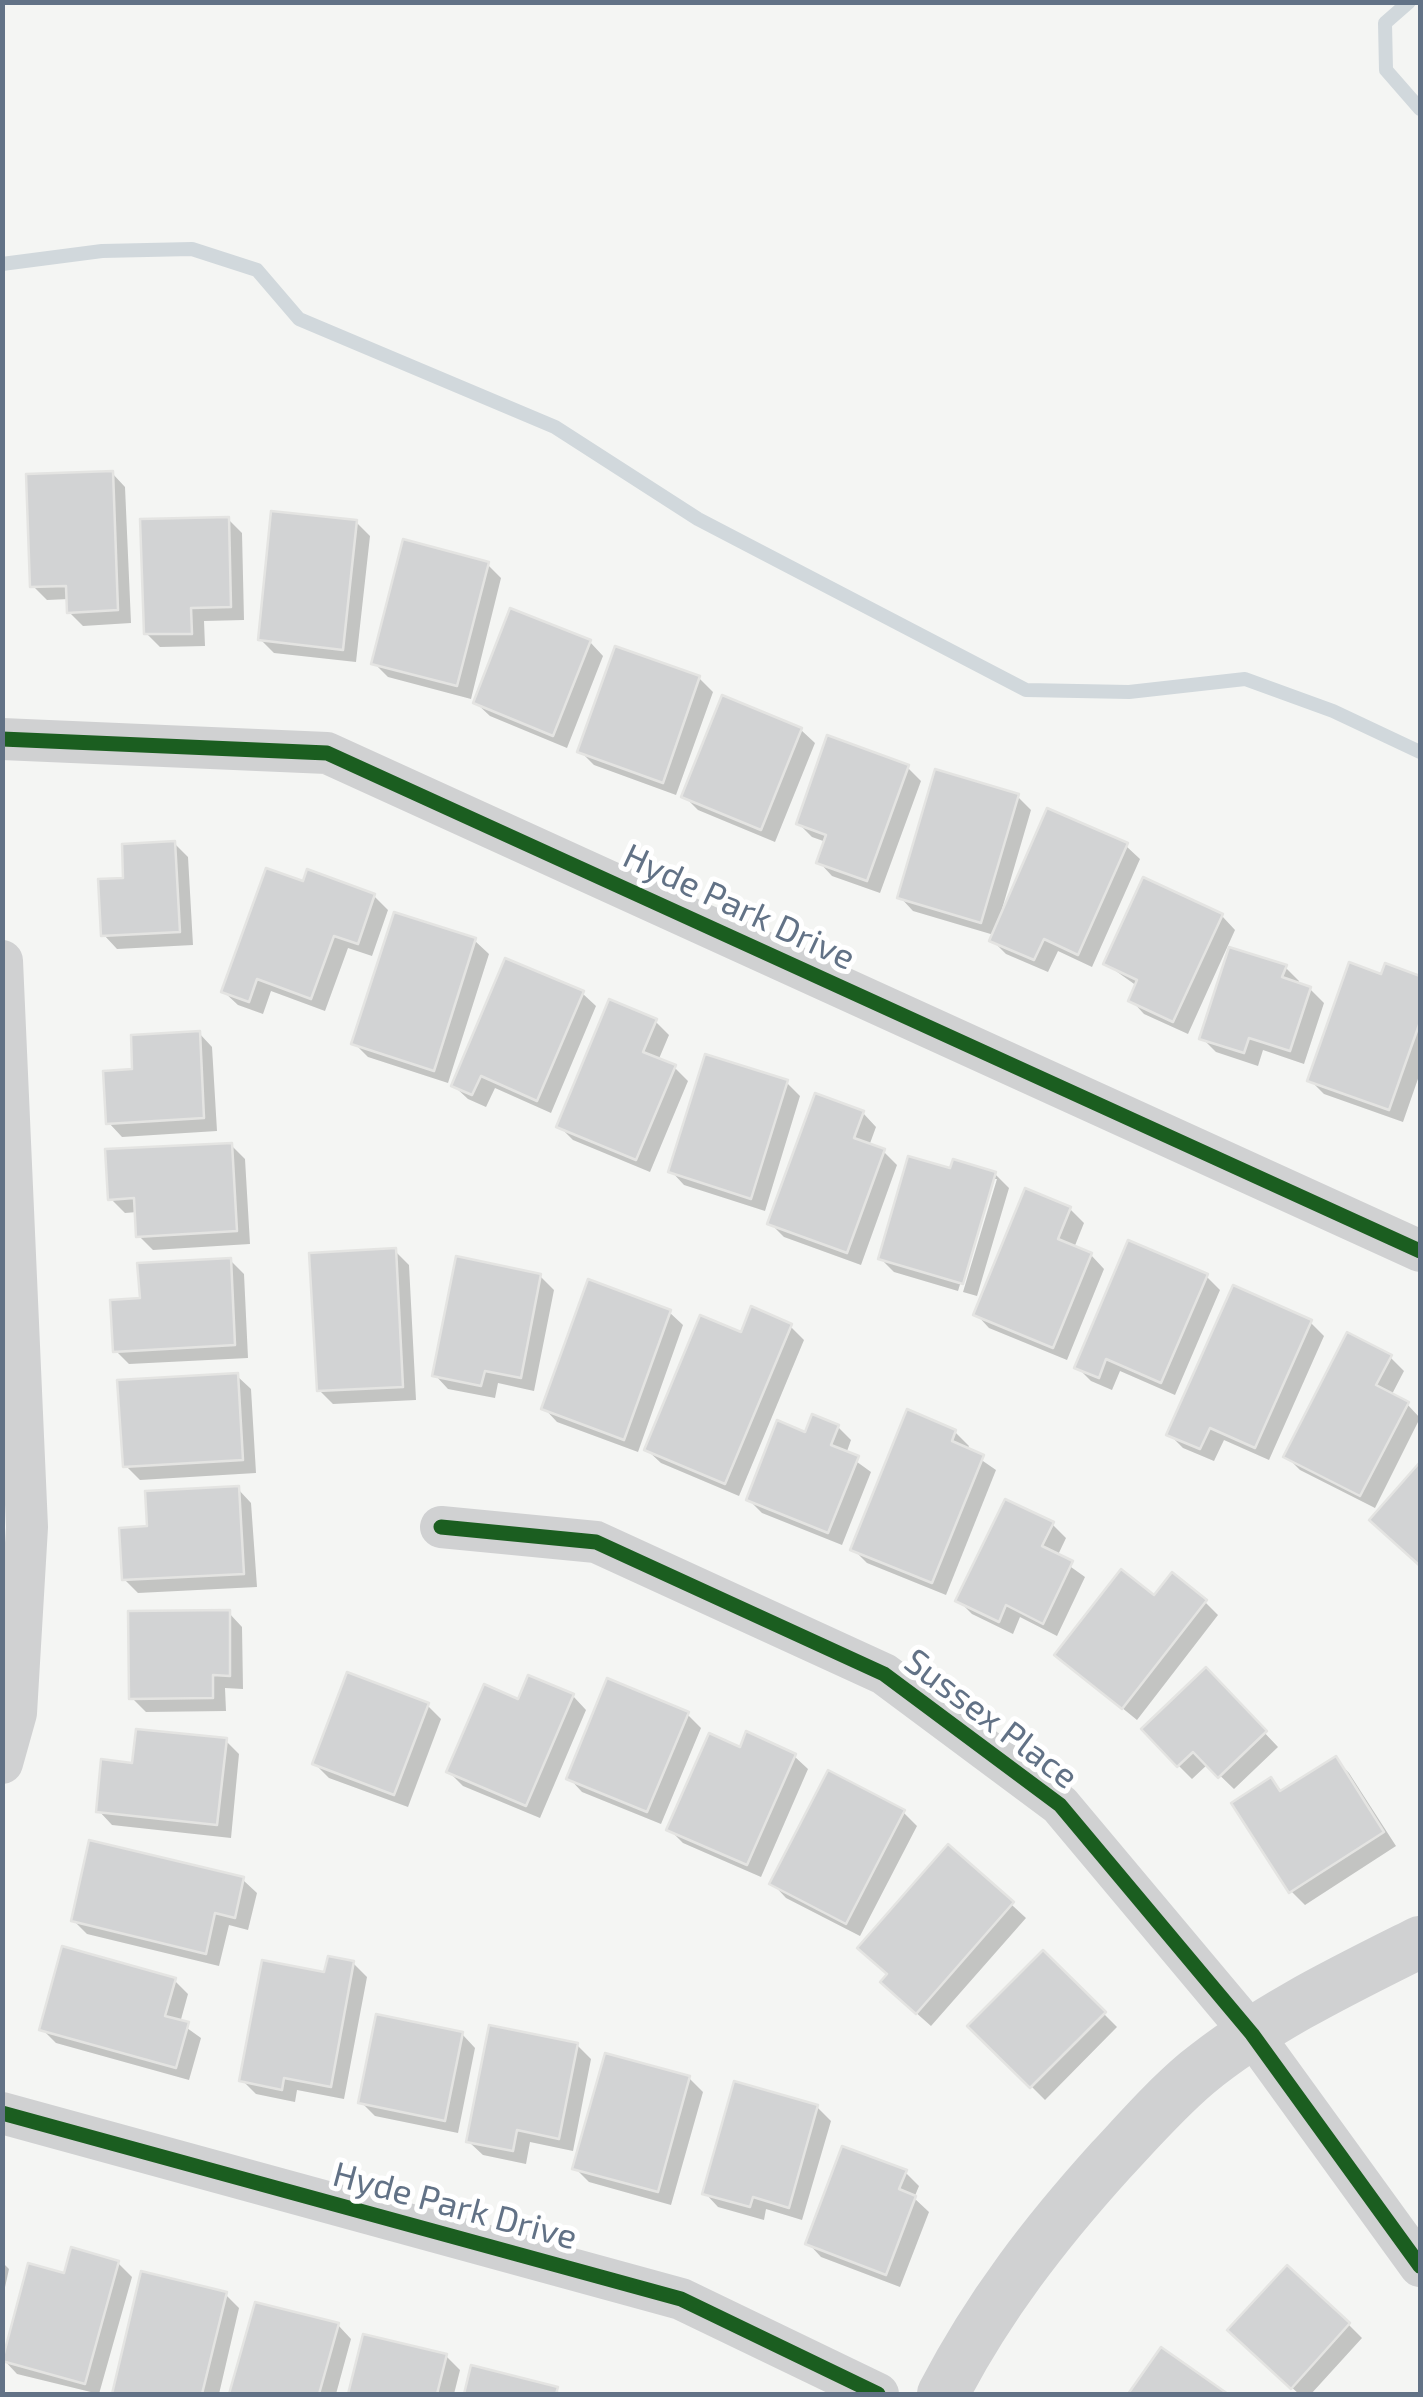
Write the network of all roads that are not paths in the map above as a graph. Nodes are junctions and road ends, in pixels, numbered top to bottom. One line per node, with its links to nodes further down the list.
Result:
1 (2, 740): 4 (street, Hyde Park Drive)
2 (2, 961): 3 (street)
3 (6, 1181): 6 (street)
4 (1420, 1251)
5 (440, 1527): 8 (street, Sussex Place)
6 (2, 1763)
7 (1420, 1942): 8 (street)
8 (1252, 2034): 10 (street, Sussex Place); 12 (street)
9 (2, 2112): 11 (street, Hyde Park Drive)
10 (1420, 2266)
11 (878, 2394)
12 (943, 2394)

